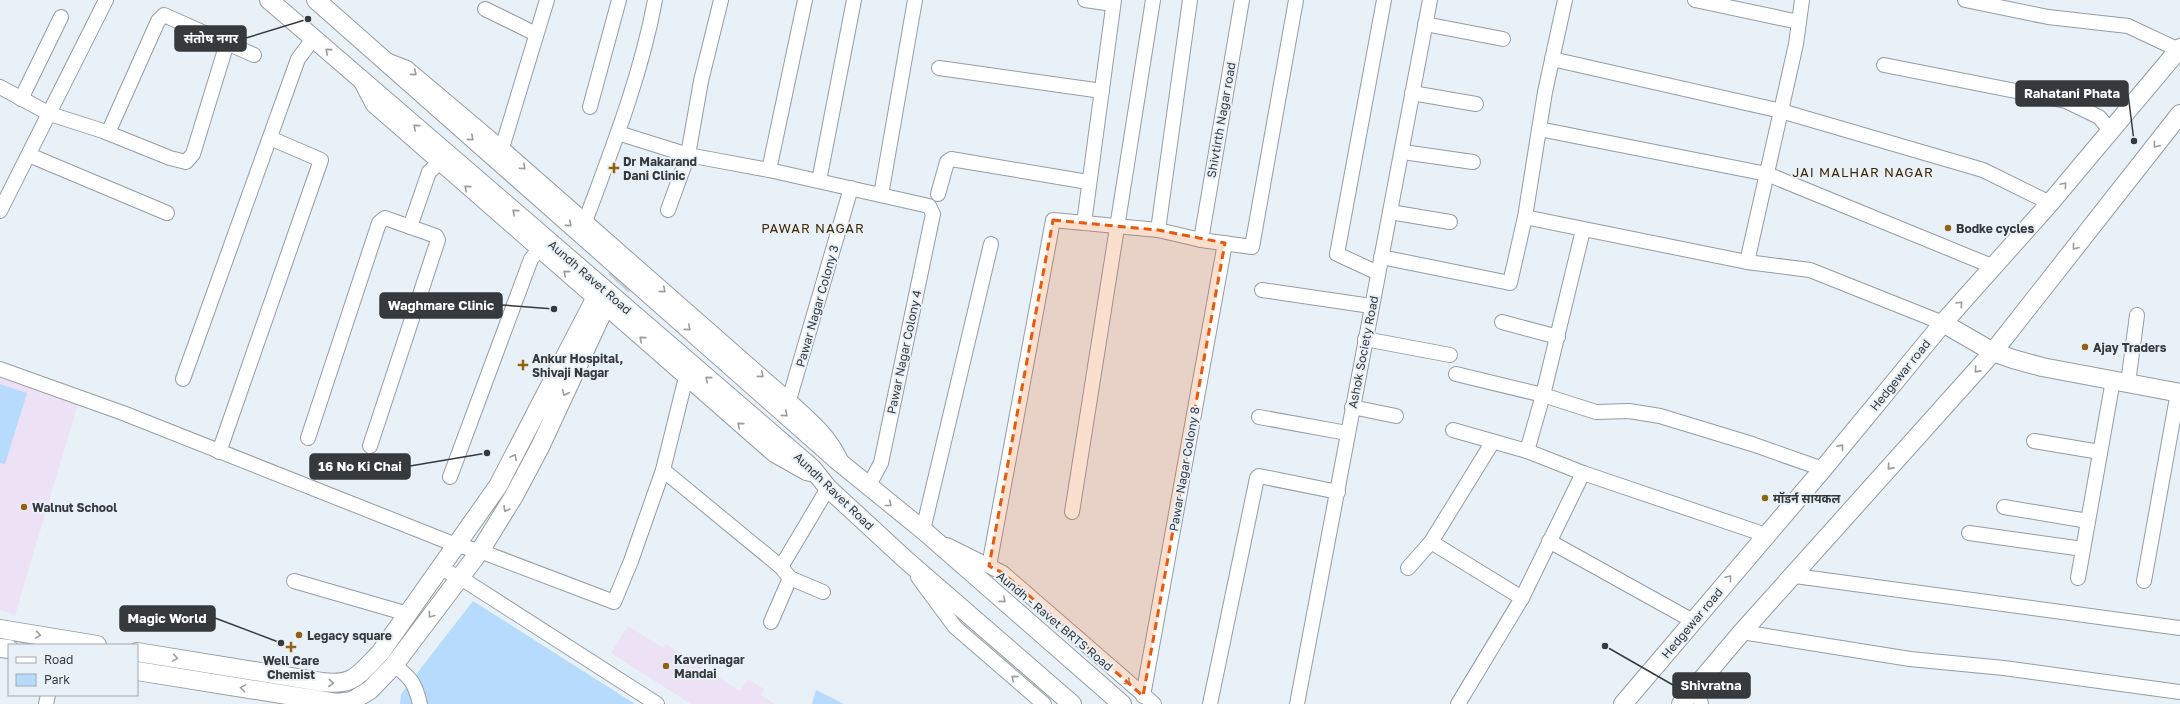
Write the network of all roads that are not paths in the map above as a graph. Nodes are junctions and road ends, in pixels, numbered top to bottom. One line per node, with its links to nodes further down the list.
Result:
1 (106, 0): 45 (street)
2 (269, 0): 28 (main road, Aundh Ravet Road)
3 (316, 0): 33 (main road, Aundh Ravet Road)
4 (547, 0): 27 (street)
5 (619, 0): 43 (street)
6 (655, 0): 50 (street)
7 (721, 0): 55 (street)
8 (805, 0): 58 (street)
9 (854, 0): 60 (street)
10 (915, 0): 64 (street)
11 (1085, 0): 22 (street)
12 (1153, 0): 74 (street)
13 (1190, 0): 76 (street)
14 (1242, 0): 78 (street, Shivtirth Nagar road)
15 (1296, 0): 79 (street)
16 (1384, 0): 85 (street)
17 (1430, 0): 26 (street, Ashok Society Road)
18 (1565, 0): 34 (street)
19 (1695, 0): 25 (street)
20 (1802, 0): 25 (street)
21 (1965, 0): 31 (street)
22 (1114, 2): 39 (street)
23 (486, 9): 27 (street)
24 (61, 17): 41 (street)
25 (1799, 22): 44 (street)
26 (1425, 24): 29 (street); 40 (street, Ashok Society Road)
27 (536, 34): 52 (street)
28 (314, 39): 37 (main road, Aundh Ravet Road, one-way to 28); 51 (street)
29 (1503, 39)
30 (226, 43): 32 (street); 49 (street); 49 (street)
31 (2179, 49): 48 (main road, Hedgewar road)
32 (254, 55)
33 (379, 57): 52 (street, one-way to 52); 117 (main road, Aundh Ravet Road, one-way to 117)
34 (1552, 59): 44 (street); 47 (street)
35 (1884, 65): 48 (street)
36 (939, 68): 39 (street)
37 (358, 76): 57 (street); 122 (main road, Aundh Ravet Road, one-way to 37)
38 (0, 87): 41 (street)
39 (1102, 91): 61 (street)
40 (1412, 93): 42 (street); 53 (street, Ashok Society Road)
41 (22, 99): 45 (street)
42 (1476, 104)
43 (590, 107)
44 (1781, 111): 59 (street); 65 (street)
45 (50, 114): 49 (street); 54 (street)
46 (2180, 114): 95 (main road, one-way to 95)
47 (1540, 129): 59 (street); 70 (street)
48 (2110, 130): 65 (main road, Hedgewar road, one-way to 48)
49 (108, 133)
50 (618, 133): 55 (street); 71 (street)
51 (270, 138): 100 (street); 115 (street)
52 (502, 148): 71 (street, one-way to 71)
53 (1403, 152): 56 (street); 68 (street, Ashok Society Road)
54 (29, 155): 67 (street); 69 (street)
55 (688, 155): 58 (street); 66 (street)
56 (1473, 162)
57 (439, 163): 75 (street); 81 (street, one-way to 57)
58 (769, 170): 60 (street)
59 (1767, 174): 83 (street); 84 (street)
60 (819, 181): 62 (street)
61 (1088, 182): 63 (street); 73 (street)
62 (851, 188): 64 (street); 104 (street, Pawar Nagar Colony 3)
63 (938, 194)
64 (881, 195): 123 (street, Pawar Nagar Colony 4)
65 (2050, 203): 84 (main road, Hedgewar road)
66 (668, 210)
67 (0, 211)
68 (1390, 212): 72 (street); 82 (street, Ashok Society Road)
69 (167, 213)
70 (1525, 217): 77 (street); 82 (street)
71 (585, 222): 104 (street, one-way to 104)
72 (1450, 222)
73 (1084, 223): 74 (street); 140 (street)
74 (1118, 226): 76 (street); 126 (street)
75 (410, 227): 110 (street); 113 (street)
76 (1158, 230): 78 (street)
77 (1583, 230): 83 (street); 93 (street)
78 (1201, 240): 79 (street)
79 (1225, 243): 163 (street, Pawar Nagar Colony 8)
80 (991, 244): 128 (street)
81 (539, 250): 87 (street, one-way to 81); 121 (street)
82 (1381, 257): 85 (street, Ashok Society Road)
83 (1747, 262): 91 (street)
84 (1994, 266): 91 (main road, Hedgewar road, one-way to 84)
85 (1378, 272): 88 (street, Ashok Society Road)
86 (1262, 290): 88 (street)
87 (602, 301): 92 (main road); 99 (street, one-way to 87)
88 (1372, 306): 94 (street, Ashok Society Road)
89 (2137, 315): 101 (street)
90 (1502, 322): 93 (street)
91 (1943, 323): 95 (main road); 118 (main road, Hedgewar road, one-way to 91)
92 (583, 336): 133 (main road, one-way to 92); 135 (main road, one-way to 135)
93 (1558, 337): 103 (street)
94 (1365, 339): 96 (street); 105 (street, Ashok Society Road)
95 (1993, 352): 101 (main road); 141 (main road, one-way to 141)
96 (1450, 355)
97 (0, 369): 115 (street)
98 (1456, 374): 103 (street)
99 (686, 378): 119 (street); 122 (street, one-way to 99)
100 (183, 379)
101 (2121, 381): 102 (main road); 116 (street)
102 (2179, 393): 145 (street)
103 (1543, 395): 114 (street); 118 (street)
104 (789, 400): 117 (street)
105 (1352, 407): 106 (street); 109 (street, Ashok Society Road)
106 (1396, 416)
107 (1259, 417): 109 (street)
108 (1453, 430): 112 (street)
109 (1347, 433): 124 (street, Ashok Society Road)
110 (308, 438)
111 (2034, 441): 116 (street)
112 (1492, 443): 114 (street); 132 (street)
113 (370, 446)
114 (1527, 451): 120 (street)
115 (219, 452): 133 (street)
116 (2100, 452): 127 (street)
117 (844, 466): 123 (main road, Aundh Ravet Road)
118 (1822, 469): 130 (main road, Hedgewar road)
119 (663, 470): 135 (street); 137 (street)
120 (1583, 473): 130 (street); 131 (street)
121 (450, 477)
122 (823, 482): 136 (main road, Aundh Ravet Road); 137 (street)
123 (868, 487): 128 (main road, Aundh Ravet Road, one-way to 128)
124 (1338, 492): 170 (street); 171 (street, Ashok Society Road)
125 (2004, 507): 127 (street)
126 (1072, 512)
127 (2088, 521): 134 (street)
128 (926, 533): 140 (main road, Aundh Ravet Road)
129 (1969, 533): 134 (street)
130 (1766, 535): 151 (main road, Hedgewar road, one-way to 130)
131 (1549, 541): 148 (street); 151 (street)
132 (1431, 542): 139 (street); 148 (street)
133 (456, 545): 135 (street); 138 (main road)
134 (2083, 549): 144 (street)
135 (480, 551): 142 (main road)
136 (906, 560): 167 (street, one-way to 136); 168 (main road, Aundh Ravet Road)
137 (781, 567): 143 (street)
138 (440, 568): 142 (street); 149 (main road)
139 (1408, 568)
140 (981, 571): 163 (street, Aundh - Ravet BRTS Road, one-way to 163); 169 (main road, Aundh Ravet Road, one-way to 169)
141 (1795, 576): 152 (street); 154 (main road)
142 (460, 578): 157 (main road, one-way to 157); 166 (street)
143 (790, 578): 147 (street); 150 (street)
144 (2078, 578)
145 (2144, 581)
146 (294, 582): 149 (street)
147 (823, 592)
148 (1522, 598): 172 (street)
149 (408, 614): 159 (main road, one-way to 149)
150 (771, 622)
151 (1693, 622): 173 (main road, Hedgewar road)
152 (2180, 628)
153 (0, 629): 155 (main road, one-way to 155)
154 (1742, 632): 160 (main road); 161 (street)
155 (91, 644)
156 (138, 652): 159 (main road, one-way to 159)
157 (394, 665): 164 (main road); 165 (street)
158 (138, 671): 162 (main road, one-way to 158)
159 (277, 675): 162 (main road)
160 (1696, 687): 174 (main road); 175 (street)
161 (2180, 692)
162 (273, 693): 164 (main road)
163 (1149, 700)
164 (319, 702)
165 (420, 704)
166 (657, 704)
167 (1044, 704)
168 (1072, 704)
169 (1122, 704)
170 (1210, 704)
171 (1297, 704)
172 (1458, 704)
173 (1623, 704)
174 (1681, 704)
175 (1701, 704)

